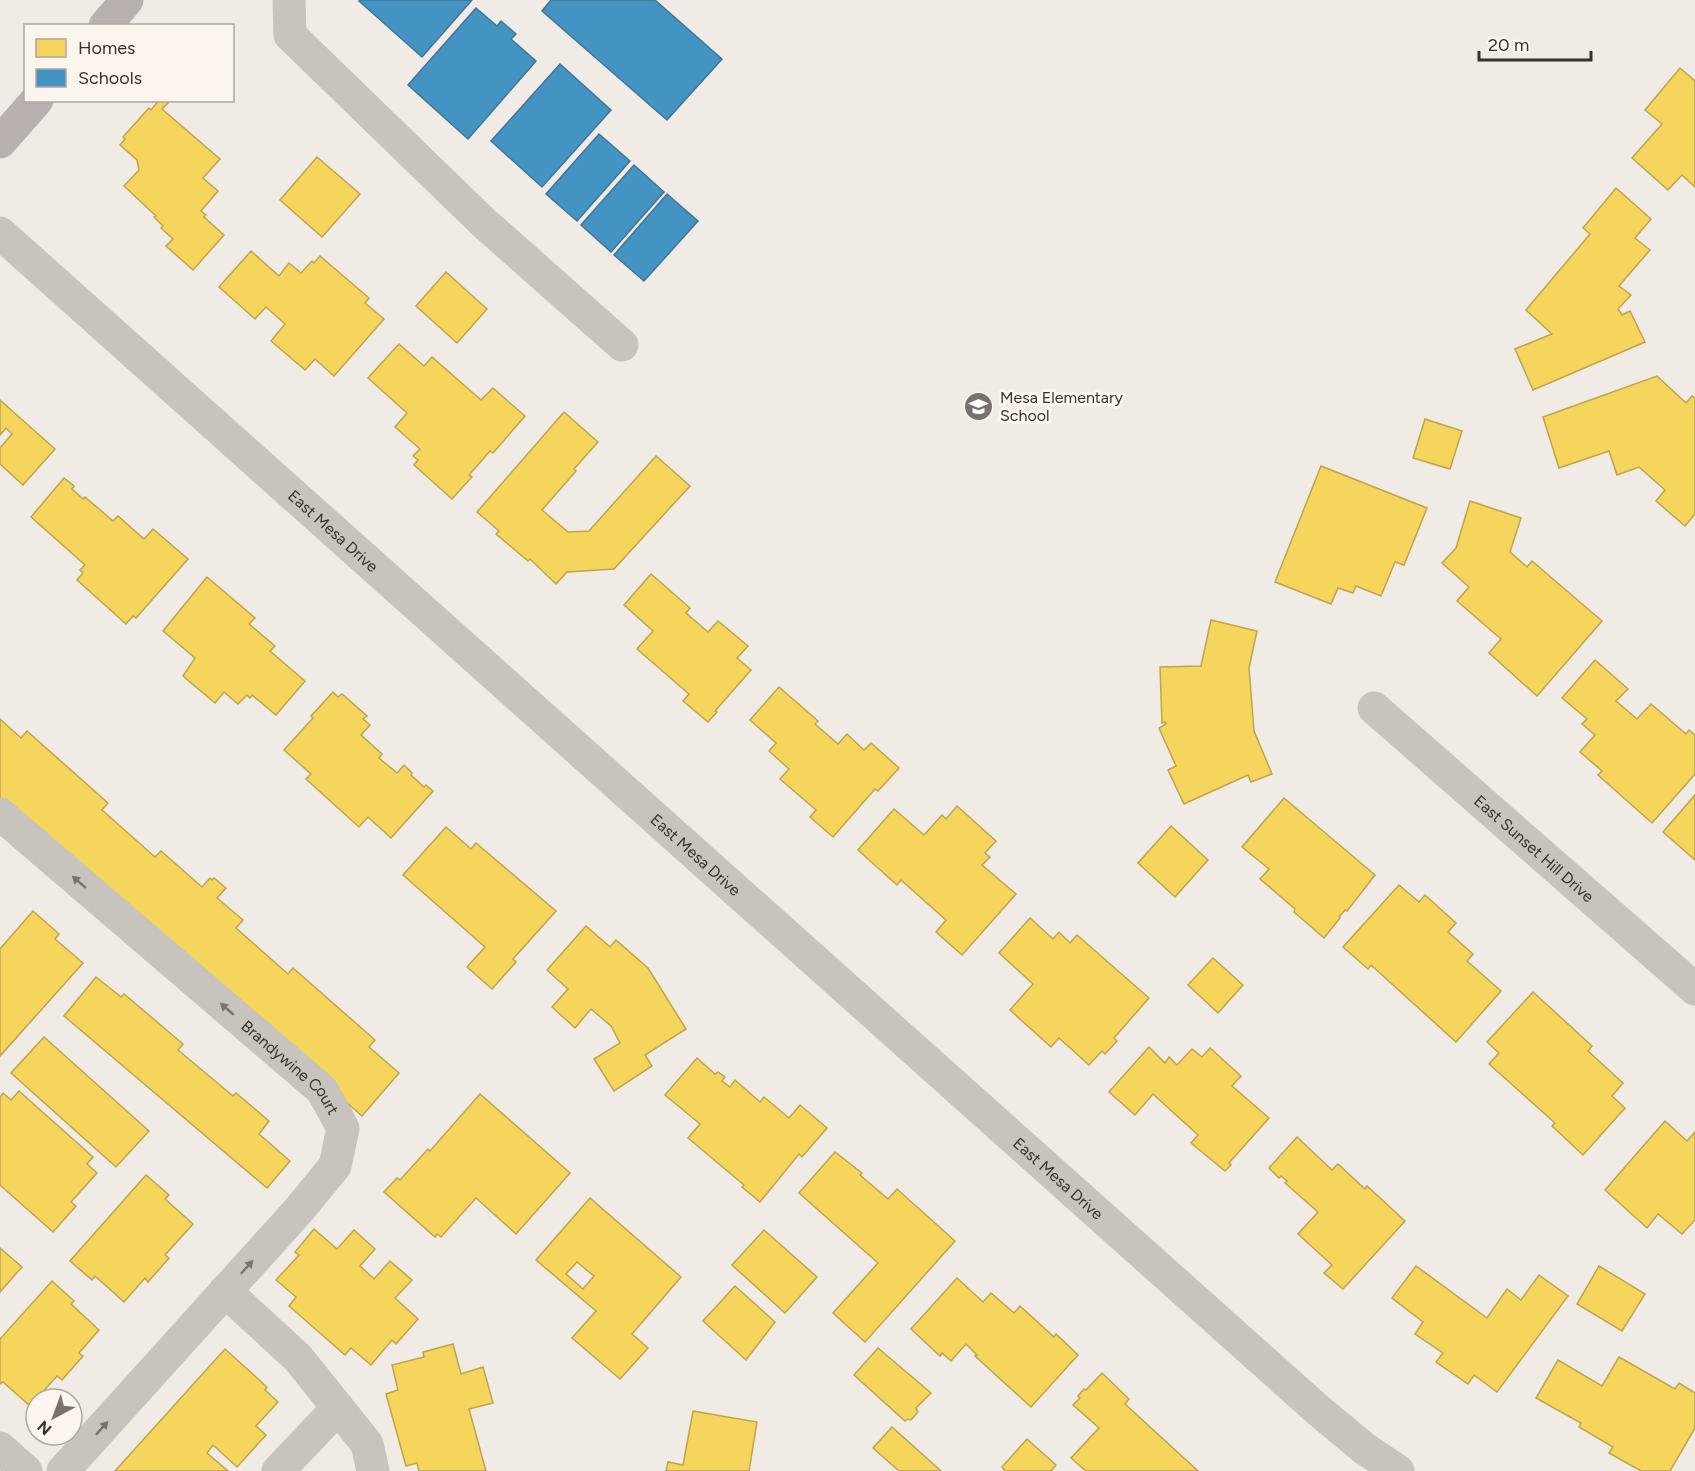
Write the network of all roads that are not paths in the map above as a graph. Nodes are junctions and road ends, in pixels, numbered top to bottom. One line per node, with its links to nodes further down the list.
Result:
1 (128, 0): 3 (main road)
2 (289, 0): 7 (street)
3 (107, 24)
4 (35, 102): 5 (main road)
5 (0, 142)
6 (0, 233): 18 (street, East Mesa Drive)
7 (622, 345)
8 (1374, 708): 10 (street, East Sunset Hill Drive)
9 (0, 814): 11 (street, Brandywine Court, one-way to 9)
10 (1695, 989)
11 (225, 1292): 12 (street); 15 (street, Brandywine Court, one-way to 11)
12 (338, 1408): 16 (street); 17 (street)
13 (0, 1448): 14 (street)
14 (26, 1471)
15 (63, 1471)
16 (278, 1471)
17 (373, 1471)
18 (1398, 1471)

